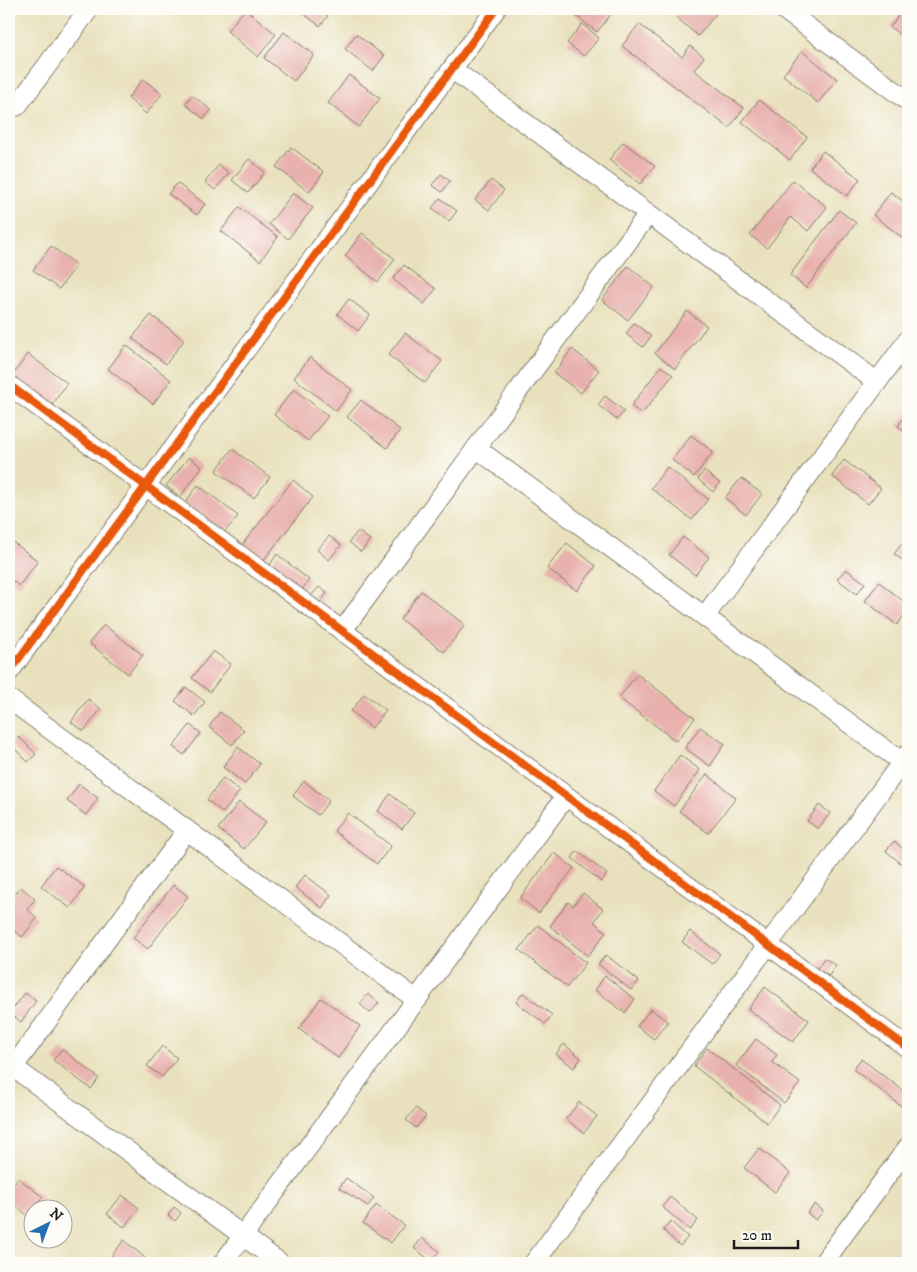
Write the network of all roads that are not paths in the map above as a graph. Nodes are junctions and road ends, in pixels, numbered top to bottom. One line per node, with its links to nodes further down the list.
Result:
1 (89, 9): 6 (street)
2 (496, 9): 4 (street)
3 (792, 11): 5 (street)
4 (452, 69): 7 (street); 12 (street)
5 (908, 101)
6 (17, 106)
7 (648, 214): 9 (street); 11 (street)
8 (908, 340): 9 (street)
9 (877, 382): 13 (street)
10 (9, 385): 12 (street)
11 (476, 448): 13 (street); 14 (street)
12 (146, 486): 14 (street); 15 (street)
13 (705, 616): 17 (street)
14 (342, 631): 18 (street)
15 (12, 661)
16 (9, 699): 19 (street)
17 (905, 758): 20 (street)
18 (566, 796): 20 (street); 21 (street)
19 (187, 830): 21 (street); 23 (street)
20 (768, 945): 22 (street); 28 (street)
21 (417, 1000): 25 (street)
22 (908, 1048)
23 (11, 1070): 25 (street)
24 (908, 1147): 29 (street)
25 (243, 1236): 26 (street); 27 (street)
26 (223, 1263)
27 (280, 1263)
28 (534, 1263)
29 (823, 1263)

